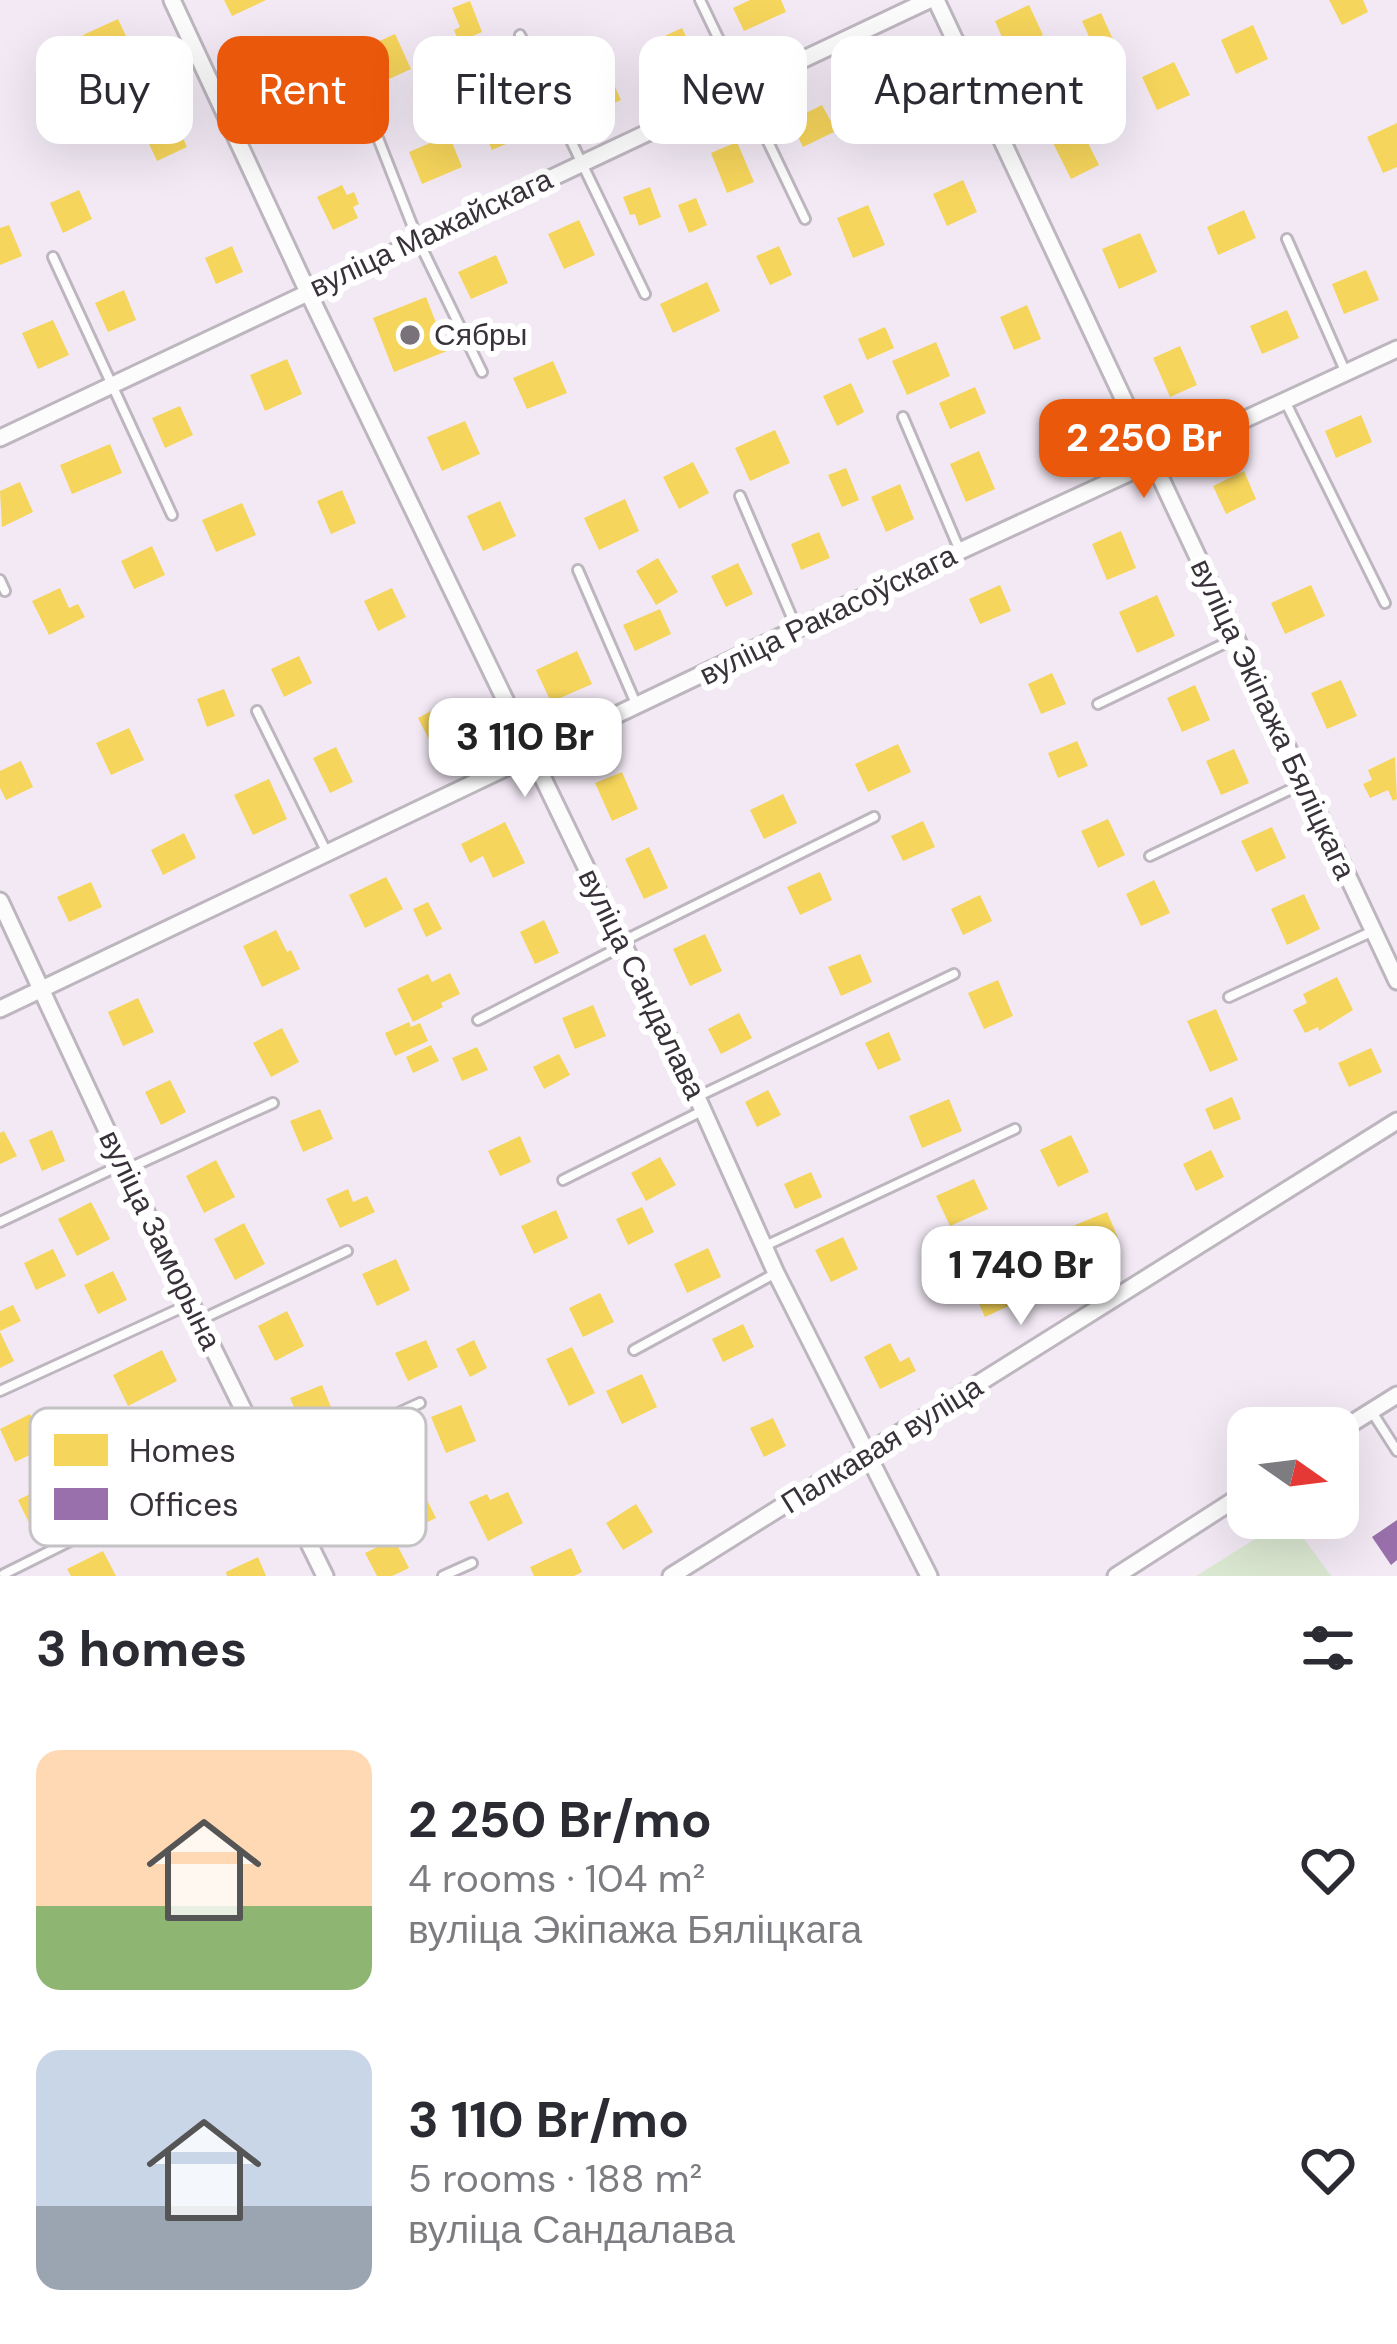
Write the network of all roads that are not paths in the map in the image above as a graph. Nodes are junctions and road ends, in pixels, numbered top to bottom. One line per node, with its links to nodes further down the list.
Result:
1 (172, 0): 15 (street, вуліца Сандалава)
2 (700, 0): 5 (lane)
3 (932, 0): 6 (street, вуліца Мажайскага); 24 (street, вуліца Экіпажа Бяліцкага)
4 (520, 35): 10 (lane)
5 (717, 36)
6 (807, 57)
7 (639, 135): 10 (street, вуліца Мажайскага)
8 (380, 144): 13 (lane)
9 (769, 144): 11 (lane)
10 (581, 162): 13 (street, вуліца Мажайскага); 16 (lane)
11 (805, 218)
12 (1287, 239): 19 (lane)
13 (418, 240): 15 (street, вуліца Мажайскага); 18 (lane)
14 (53, 257): 20 (lane)
15 (308, 292): 20 (street, вуліца Мажайскага); 37 (street, вуліца Сандалава)
16 (645, 293)
17 (1397, 349): 19 (street, вуліца Ракасоўскага)
18 (482, 372)
19 (1346, 373): 21 (street, вуліца Ракасоўскага)
20 (112, 387): 23 (street, вуліца Мажайскага); 26 (lane)
21 (1285, 401): 24 (street, вуліца Ракасоўскага); 31 (lane)
22 (903, 417): 27 (lane)
23 (0, 438)
24 (1153, 460): 27 (street, вуліца Ракасоўскага); 33 (street, вуліца Экіпажа Бяліцкага)
25 (740, 496): 32 (lane)
26 (172, 514)
27 (959, 551): 32 (street, вуліца Ракасоўскага)
28 (578, 570): 35 (lane)
29 (0, 580): 30 (lane)
30 (5, 591)
31 (1385, 603)
32 (797, 630): 35 (street, вуліца Ракасоўскага)
33 (1235, 638): 34 (lane); 38 (street, вуліца Экіпажа Бяліцкага)
34 (1098, 704)
35 (637, 706): 37 (street, вуліца Ракасоўскага)
36 (256, 711): 40 (lane)
37 (532, 757): 40 (street, вуліца Ракасоўскага); 44 (street, вуліца Сандалава)
38 (1303, 784): 41 (lane); 43 (street, вуліца Экіпажа Бяліцкага)
39 (874, 818): 44 (lane)
40 (327, 854): 47 (street, вуліца Ракасоўскага)
41 (1150, 856)
42 (0, 901): 47 (street, вуліца Заморына)
43 (1372, 931): 46 (street, вуліца Экіпажа Бяліцкага); 48 (lane)
44 (623, 943): 50 (lane); 52 (street, вуліца Сандалава)
45 (954, 974): 52 (lane)
46 (1397, 982)
47 (40, 988): 49 (street, вуліца Ракасоўскага); 55 (street, вуліца Заморына)
48 (1228, 997)
49 (0, 1009)
50 (478, 1020)
51 (273, 1103): 55 (lane)
52 (700, 1104): 56 (lane); 58 (street, вуліца Сандалава)
53 (1397, 1121): 72 (street, Палкавая вуліца)
54 (1015, 1129): 58 (lane)
55 (124, 1167): 57 (lane); 61 (street, вуліца Заморына)
56 (563, 1180)
57 (0, 1222)
58 (764, 1247): 60 (street, вуліца Сандалава)
59 (347, 1251): 62 (lane)
60 (776, 1273): 63 (lane); 72 (street, вуліца Сандалава)
61 (191, 1304): 62 (street, вуліца Заморына); 64 (lane)
62 (199, 1321): 67 (street, вуліца Заморына)
63 (634, 1350)
64 (0, 1391)
65 (1397, 1395): 69 (street)
66 (420, 1403): 68 (lane)
67 (241, 1408)
68 (409, 1408)
69 (1371, 1411): 70 (street); 71 (lane)
70 (1359, 1419)
71 (1397, 1451)
72 (867, 1455): 80 (street, Палкавая вуліца); 81 (street, вуліца Сандалава)
73 (1227, 1505): 82 (street)
74 (60, 1546): 77 (lane)
75 (310, 1546): 78 (street, вуліца Заморына)
76 (472, 1563): 79 (lane)
77 (4, 1574)
78 (325, 1576)
79 (442, 1576)
80 (671, 1576)
81 (929, 1576)
82 (1116, 1576)

